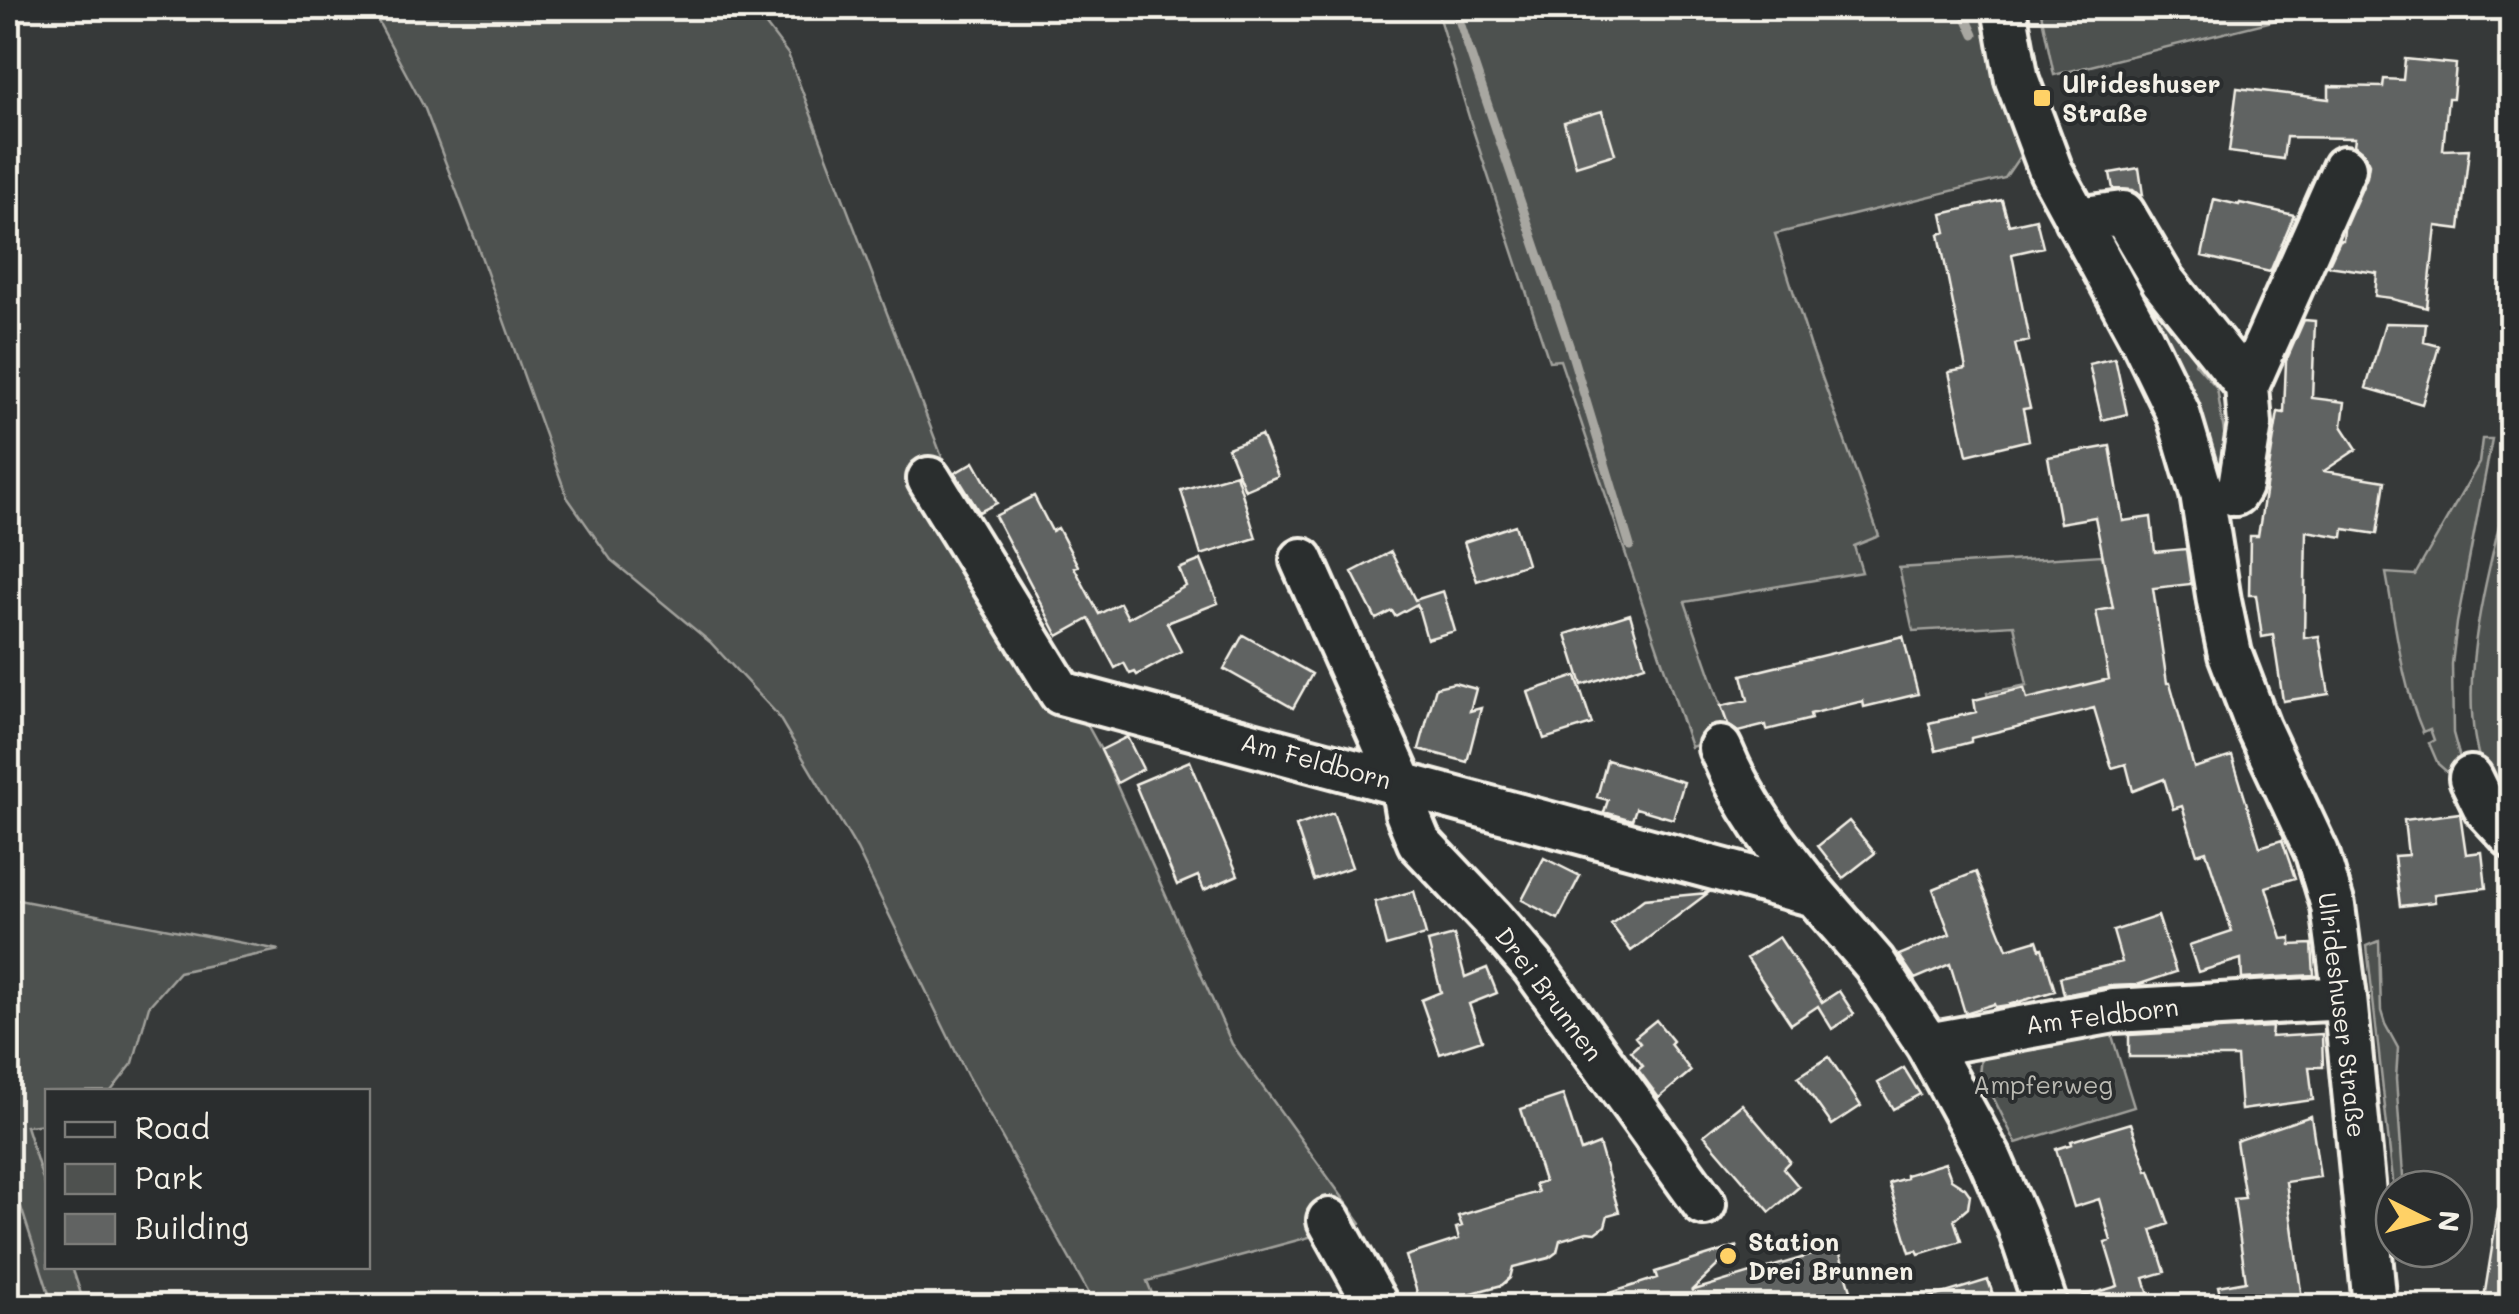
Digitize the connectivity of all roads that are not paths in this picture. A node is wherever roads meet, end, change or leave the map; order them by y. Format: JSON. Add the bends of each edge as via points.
{"nodes":[{"id":1,"x":2004,"y":8,"type":"edge"},
{"id":2,"x":2344,"y":168,"type":"dead end"},
{"id":3,"x":2076,"y":219,"type":"junction"},
{"id":4,"x":2246,"y":386,"type":"junction"},
{"id":5,"x":929,"y":478,"type":"dead end"},
{"id":6,"x":2235,"y":494,"type":"dead end"},
{"id":7,"x":1302,"y":560,"type":"dead end"},
{"id":8,"x":1720,"y":748,"type":"dead end"},
{"id":9,"x":2471,"y":778,"type":"dead end"},
{"id":10,"x":1402,"y":784,"type":"junction"},
{"id":11,"x":2512,"y":838,"type":"edge"},
{"id":12,"x":1815,"y":895,"type":"junction"},
{"id":13,"x":2345,"y":998,"type":"junction"},
{"id":14,"x":1928,"y":1045,"type":"junction"},
{"id":15,"x":1704,"y":1204,"type":"dead end"},
{"id":16,"x":1329,"y":1220,"type":"dead end"},
{"id":17,"x":1377,"y":1306,"type":"edge"},
{"id":18,"x":2046,"y":1306,"type":"edge"},
{"id":19,"x":2375,"y":1306,"type":"edge"}],
"edges":[{"from":1,"to":3,"type":"street","name":"Ulrideshuser Straße","via":[[2017,80]]},
{"from":2,"to":4,"type":"street"},
{"from":3,"to":4,"type":"street","via":[[2122,212],[2164,280]]},
{"from":3,"to":13,"type":"street","name":"Ulrideshuser Straße","via":[[2178,413],[2202,494],[2230,654],[2318,853],[2333,906]]},
{"from":4,"to":6,"type":"street","via":[[2250,424]]},
{"from":5,"to":10,"type":"street","name":"Am Feldborn","via":[[1060,693]]},
{"from":7,"to":10,"type":"street","name":"Drei Brunnen"},
{"from":8,"to":12,"type":"street","via":[[1768,838]]},
{"from":9,"to":11,"type":"street","via":[[2486,809]]},
{"from":10,"to":12,"type":"street","name":"Am Feldborn"},
{"from":10,"to":15,"type":"street","name":"Drei Brunnen","via":[[1419,842],[1533,966]]},
{"from":12,"to":14,"type":"street","via":[[1874,963]]},
{"from":13,"to":14,"type":"street","name":"Am Feldborn","via":[[2114,1011]]},
{"from":13,"to":19,"type":"street","name":"Ulrideshuser Straße"},
{"from":14,"to":18,"type":"street","via":[[1990,1159]]},
{"from":16,"to":17,"type":"street"}]}
